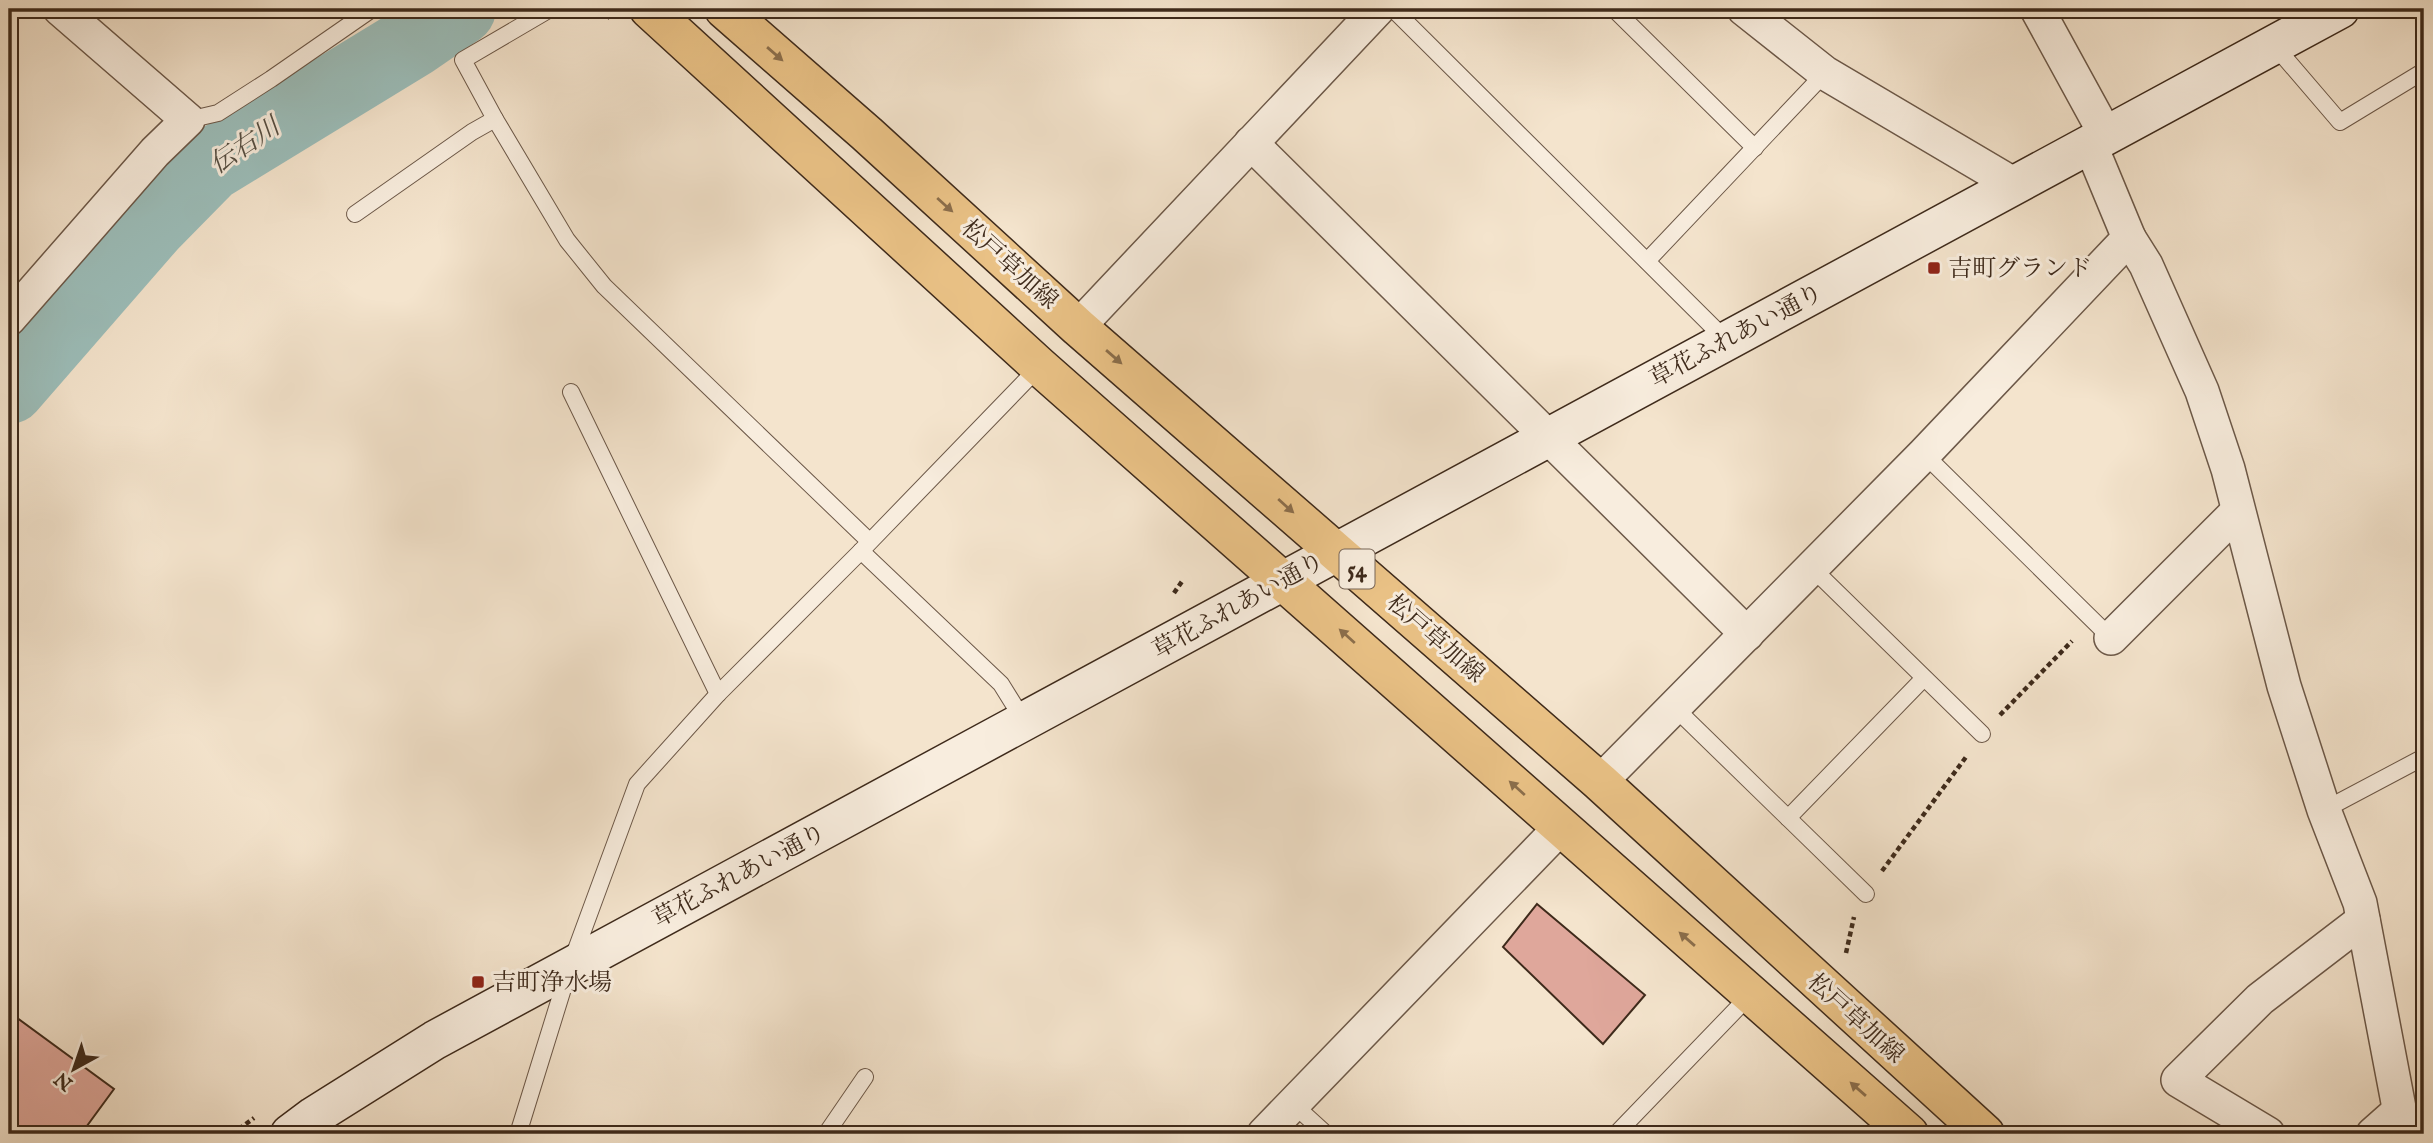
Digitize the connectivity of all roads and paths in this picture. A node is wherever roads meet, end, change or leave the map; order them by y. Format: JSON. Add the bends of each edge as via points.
{"nodes":[{"id":1,"x":60,"y":9,"type":"edge"},
{"id":2,"x":372,"y":9,"type":"edge"},
{"id":3,"x":550,"y":9,"type":"edge"},
{"id":4,"x":649,"y":9,"type":"edge"},
{"id":5,"x":724,"y":9,"type":"edge"},
{"id":6,"x":1378,"y":9,"type":"edge"},
{"id":7,"x":1393,"y":9,"type":"edge"},
{"id":8,"x":1614,"y":9,"type":"edge"},
{"id":9,"x":1744,"y":9,"type":"edge"},
{"id":10,"x":2038,"y":9,"type":"edge"},
{"id":11,"x":2340,"y":9,"type":"edge"},
{"id":12,"x":2274,"y":45,"type":"junction"},
{"id":13,"x":2424,"y":71,"type":"edge"},
{"id":14,"x":1825,"y":73,"type":"junction"},
{"id":15,"x":495,"y":119,"type":"junction"},
{"id":16,"x":188,"y":120,"type":"junction"},
{"id":17,"x":2098,"y":139,"type":"junction"},
{"id":18,"x":1251,"y":143,"type":"junction"},
{"id":19,"x":1755,"y":148,"type":"junction"},
{"id":20,"x":2013,"y":184,"type":"junction"},
{"id":21,"x":355,"y":214,"type":"dead end"},
{"id":22,"x":2129,"y":238,"type":"junction"},
{"id":23,"x":1647,"y":261,"type":"junction"},
{"id":24,"x":9,"y":319,"type":"edge"},
{"id":25,"x":1078,"y":327,"type":"junction"},
{"id":26,"x":1727,"y":341,"type":"junction"},
{"id":27,"x":1040,"y":366,"type":"junction"},
{"id":28,"x":571,"y":392,"type":"dead end"},
{"id":29,"x":1546,"y":437,"type":"junction"},
{"id":30,"x":1924,"y":454,"type":"junction"},
{"id":31,"x":2238,"y":511,"type":"junction"},
{"id":32,"x":865,"y":546,"type":"junction"},
{"id":33,"x":1336,"y":551,"type":"junction"},
{"id":34,"x":1811,"y":567,"type":"junction"},
{"id":35,"x":1285,"y":581,"type":"junction"},
{"id":36,"x":2102,"y":629,"type":"junction"},
{"id":37,"x":1747,"y":634,"type":"junction"},
{"id":38,"x":1924,"y":678,"type":"junction"},
{"id":39,"x":718,"y":694,"type":"junction"},
{"id":40,"x":1674,"y":707,"type":"junction"},
{"id":41,"x":1024,"y":721,"type":"junction"},
{"id":42,"x":1982,"y":734,"type":"junction"},
{"id":43,"x":2424,"y":757,"type":"edge"},
{"id":44,"x":1600,"y":782,"type":"junction"},
{"id":45,"x":2324,"y":810,"type":"junction"},
{"id":46,"x":1788,"y":818,"type":"junction"},
{"id":47,"x":1561,"y":827,"type":"junction"},
{"id":48,"x":1866,"y":894,"type":"junction"},
{"id":49,"x":2363,"y":920,"type":"junction"},
{"id":50,"x":1844,"y":963,"type":"dead end"},
{"id":51,"x":570,"y":966,"type":"junction"},
{"id":52,"x":1751,"y":994,"type":"junction"},
{"id":53,"x":865,"y":1077,"type":"dead end"},
{"id":54,"x":1293,"y":1104,"type":"junction"},
{"id":55,"x":2402,"y":1123,"type":"edge"},
{"id":56,"x":310,"y":1128,"type":"edge"},
{"id":57,"x":518,"y":1134,"type":"edge"},
{"id":58,"x":826,"y":1134,"type":"edge"},
{"id":59,"x":1264,"y":1134,"type":"edge"},
{"id":60,"x":1326,"y":1134,"type":"edge"},
{"id":61,"x":1616,"y":1134,"type":"edge"},
{"id":62,"x":1909,"y":1134,"type":"edge"},
{"id":63,"x":1985,"y":1134,"type":"edge"},
{"id":64,"x":2268,"y":1134,"type":"edge"},
{"id":65,"x":2373,"y":1134,"type":"edge"}],
"edges":[{"from":1,"to":16,"type":"street"},
{"from":2,"to":16,"type":"lane","via":[[218,113]]},
{"from":3,"to":15,"type":"lane","via":[[463,60]]},
{"from":4,"to":27,"type":"main road","number":"54"},
{"from":5,"to":25,"type":"main road","name":"松戸草加線","number":"54","one_way":true},
{"from":6,"to":18,"type":"street"},
{"from":7,"to":23,"type":"lane"},
{"from":8,"to":19,"type":"lane"},
{"from":9,"to":14,"type":"street"},
{"from":10,"to":17,"type":"street"},
{"from":11,"to":12,"type":"street","name":"草花ふれあい通り"},
{"from":12,"to":13,"type":"lane","via":[[2340,122]]},
{"from":12,"to":17,"type":"street","name":"草花ふれあい通り"},
{"from":14,"to":19,"type":"lane"},
{"from":14,"to":20,"type":"street"},
{"from":15,"to":21,"type":"lane"},
{"from":15,"to":32,"type":"lane","via":[[567,240],[604,286]]},
{"from":16,"to":24,"type":"street"},
{"from":17,"to":20,"type":"street","name":"草花ふれあい通り"},
{"from":17,"to":22,"type":"street"},
{"from":18,"to":25,"type":"street"},
{"from":18,"to":29,"type":"street"},
{"from":19,"to":23,"type":"lane"},
{"from":20,"to":26,"type":"street","name":"草花ふれあい通り"},
{"from":22,"to":30,"type":"street"},
{"from":22,"to":31,"type":"street","via":[[2146,265],[2202,391]]},
{"from":23,"to":26,"type":"lane"},
{"from":25,"to":33,"type":"main road","name":"松戸草加線","number":"54","one_way":true},
{"from":26,"to":29,"type":"street","name":"草花ふれあい通り"},
{"from":27,"to":32,"type":"lane"},
{"from":27,"to":35,"type":"main road","number":"54"},
{"from":28,"to":39,"type":"lane"},
{"from":29,"to":33,"type":"street","name":"草花ふれあい通り"},
{"from":29,"to":37,"type":"street"},
{"from":30,"to":34,"type":"street"},
{"from":30,"to":36,"type":"lane"},
{"from":31,"to":36,"type":"street"},
{"from":31,"to":45,"type":"street","via":[[2284,686]]},
{"from":32,"to":39,"type":"lane"},
{"from":32,"to":41,"type":"lane","via":[[1001,684]]},
{"from":33,"to":35,"type":"street","name":"草花ふれあい通り"},
{"from":33,"to":44,"type":"main road","name":"松戸草加線","number":"54"},
{"from":34,"to":37,"type":"street"},
{"from":34,"to":38,"type":"lane"},
{"from":35,"to":41,"type":"street","name":"草花ふれあい通り"},
{"from":47,"to":35,"type":"main road","number":"54","one_way":true},
{"from":36,"to":42,"type":"path"},
{"from":37,"to":40,"type":"street"},
{"from":38,"to":42,"type":"lane"},
{"from":38,"to":46,"type":"lane"},
{"from":39,"to":51,"type":"lane","via":[[637,784]]},
{"from":40,"to":44,"type":"street"},
{"from":40,"to":46,"type":"lane"},
{"from":41,"to":51,"type":"street","name":"草花ふれあい通り"},
{"from":42,"to":48,"type":"path"},
{"from":43,"to":45,"type":"lane"},
{"from":44,"to":63,"type":"main road","name":"松戸草加線","number":"54"},
{"from":45,"to":49,"type":"street"},
{"from":46,"to":48,"type":"lane"},
{"from":52,"to":47,"type":"main road","number":"54","one_way":true},
{"from":47,"to":54,"type":"street"},
{"from":48,"to":50,"type":"path","via":[[1856,912]]},
{"from":49,"to":55,"type":"street"},
{"from":49,"to":64,"type":"street","via":[[2260,999],[2178,1080]]},
{"from":51,"to":56,"type":"street","name":"草花ふれあい通り","via":[[435,1040]]},
{"from":51,"to":57,"type":"lane"},
{"from":52,"to":61,"type":"lane"},
{"from":62,"to":52,"type":"main road","number":"54","one_way":true},
{"from":53,"to":58,"type":"lane"},
{"from":54,"to":59,"type":"street"},
{"from":54,"to":60,"type":"lane"},
{"from":55,"to":65,"type":"street"}]}
